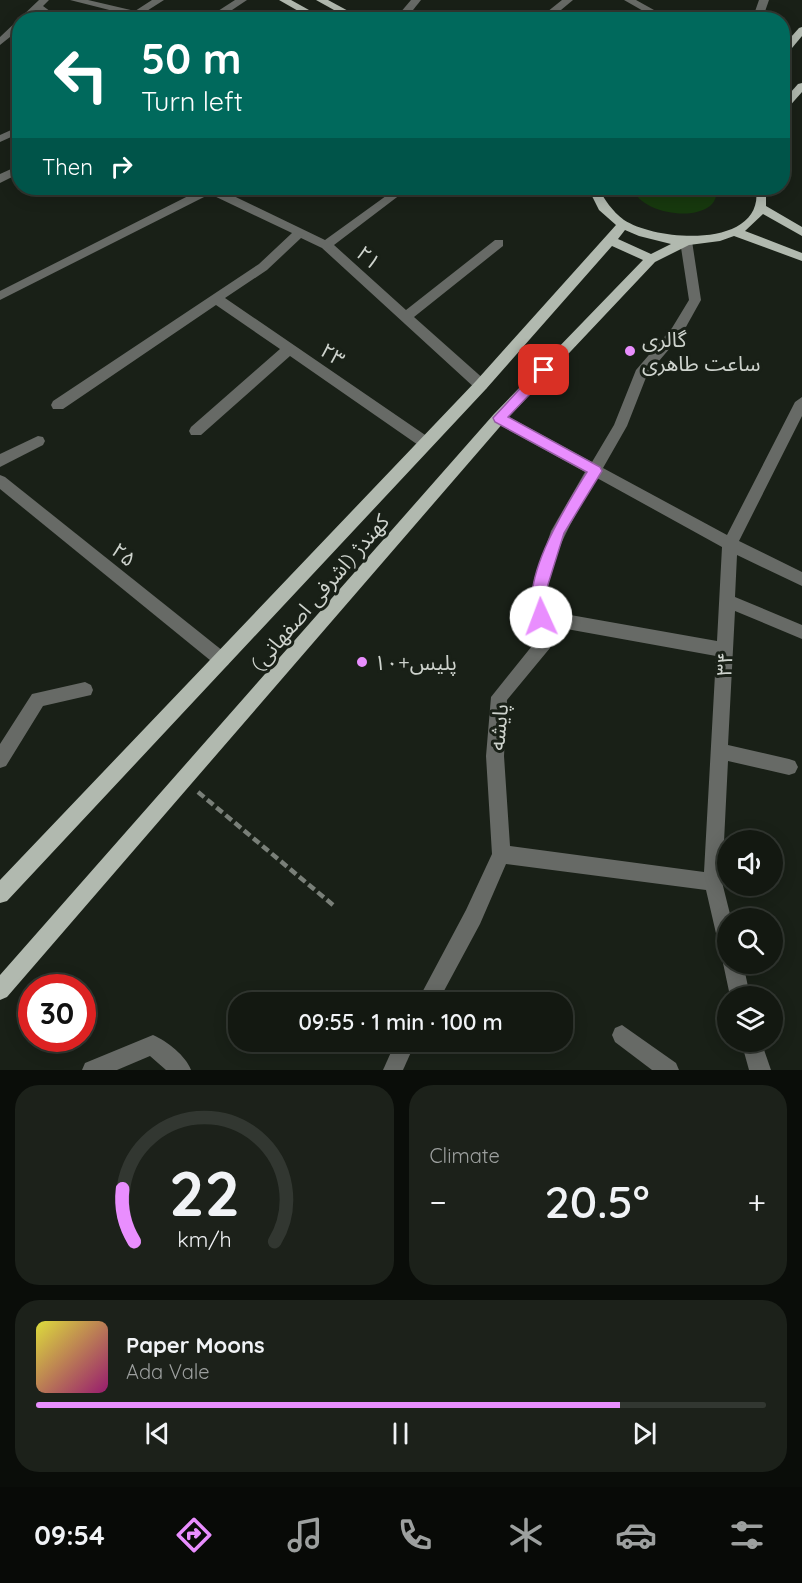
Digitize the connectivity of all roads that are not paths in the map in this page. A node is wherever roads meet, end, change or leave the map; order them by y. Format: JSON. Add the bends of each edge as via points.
{"nodes":[{"id":1,"x":75,"y":0,"type":"edge"},
{"id":2,"x":122,"y":0,"type":"edge"},
{"id":3,"x":159,"y":0,"type":"edge"},
{"id":4,"x":242,"y":0,"type":"edge"},
{"id":5,"x":284,"y":0,"type":"edge"},
{"id":6,"x":321,"y":0,"type":"edge"},
{"id":7,"x":416,"y":0,"type":"edge"},
{"id":8,"x":568,"y":0,"type":"edge"},
{"id":9,"x":629,"y":0,"type":"edge"},
{"id":10,"x":111,"y":8,"type":"junction"},
{"id":11,"x":123,"y":12,"type":"edge"},
{"id":12,"x":145,"y":12,"type":"edge"},
{"id":13,"x":222,"y":12,"type":"edge"},
{"id":14,"x":307,"y":12,"type":"edge"},
{"id":15,"x":344,"y":12,"type":"edge"},
{"id":16,"x":406,"y":12,"type":"edge"},
{"id":17,"x":552,"y":12,"type":"edge"},
{"id":18,"x":652,"y":12,"type":"edge"},
{"id":19,"x":802,"y":30,"type":"edge"},
{"id":20,"x":12,"y":31,"type":"edge"},
{"id":21,"x":0,"y":42,"type":"edge"},
{"id":22,"x":790,"y":44,"type":"edge"},
{"id":23,"x":802,"y":86,"type":"edge"},
{"id":24,"x":798,"y":98,"type":"edge"},
{"id":25,"x":197,"y":195,"type":"edge"},
{"id":26,"x":225,"y":195,"type":"edge"},
{"id":27,"x":394,"y":195,"type":"edge"},
{"id":28,"x":595,"y":195,"type":"edge"},
{"id":29,"x":761,"y":195,"type":"edge"},
{"id":30,"x":761,"y":208,"type":"junction"},
{"id":31,"x":624,"y":224,"type":"junction"},
{"id":32,"x":300,"y":232,"type":"junction"},
{"id":33,"x":735,"y":232,"type":"junction"},
{"id":34,"x":802,"y":232,"type":"edge"},
{"id":35,"x":610,"y":240,"type":"junction"},
{"id":36,"x":686,"y":241,"type":"junction"},
{"id":37,"x":499,"y":243,"type":"dead end"},
{"id":38,"x":326,"y":245,"type":"junction"},
{"id":39,"x":802,"y":257,"type":"edge"},
{"id":40,"x":651,"y":259,"type":"junction"},
{"id":41,"x":0,"y":296,"type":"edge"},
{"id":42,"x":217,"y":299,"type":"junction"},
{"id":43,"x":405,"y":317,"type":"junction"},
{"id":44,"x":289,"y":349,"type":"junction"},
{"id":45,"x":481,"y":386,"type":"junction"},
{"id":46,"x":802,"y":402,"type":"edge"},
{"id":47,"x":58,"y":405,"type":"dead end"},
{"id":48,"x":499,"y":418,"type":"junction"},
{"id":49,"x":196,"y":431,"type":"dead end"},
{"id":50,"x":38,"y":441,"type":"dead end"},
{"id":51,"x":426,"y":443,"type":"junction"},
{"id":52,"x":0,"y":461,"type":"edge"},
{"id":53,"x":595,"y":471,"type":"junction"},
{"id":54,"x":0,"y":481,"type":"edge"},
{"id":55,"x":730,"y":544,"type":"junction"},
{"id":56,"x":802,"y":579,"type":"edge"},
{"id":57,"x":727,"y":601,"type":"junction"},
{"id":58,"x":541,"y":617,"type":"junction"},
{"id":59,"x":802,"y":632,"type":"edge"},
{"id":60,"x":725,"y":650,"type":"junction"},
{"id":61,"x":222,"y":660,"type":"junction"},
{"id":62,"x":85,"y":690,"type":"dead end"},
{"id":63,"x":720,"y":751,"type":"junction"},
{"id":64,"x":0,"y":760,"type":"edge"},
{"id":65,"x":789,"y":767,"type":"dead end"},
{"id":66,"x":501,"y":854,"type":"junction"},
{"id":67,"x":713,"y":882,"type":"junction"},
{"id":68,"x":1,"y":889,"type":"edge"},
{"id":69,"x":720,"y":908,"type":"edge"},
{"id":70,"x":0,"y":990,"type":"edge"},
{"id":71,"x":432,"y":992,"type":"edge"},
{"id":72,"x":622,"y":1035,"type":"dead end"},
{"id":73,"x":401,"y":1052,"type":"edge"},
{"id":74,"x":753,"y":1052,"type":"edge"},
{"id":75,"x":757,"y":1068,"type":"edge"},
{"id":76,"x":92,"y":1070,"type":"edge"},
{"id":77,"x":181,"y":1070,"type":"edge"},
{"id":78,"x":393,"y":1070,"type":"edge"},
{"id":79,"x":669,"y":1070,"type":"edge"}],
"edges":[{"from":1,"to":10,"type":"street"},
{"from":2,"to":10,"type":"street"},
{"from":3,"to":12,"type":"street"},
{"from":4,"to":13,"type":"street"},
{"from":5,"to":14,"type":"main road"},
{"from":6,"to":15,"type":"main road"},
{"from":7,"to":16,"type":"street"},
{"from":8,"to":17,"type":"street"},
{"from":9,"to":18,"type":"street"},
{"from":10,"to":11,"type":"street"},
{"from":19,"to":22,"type":"main road"},
{"from":20,"to":21,"type":"street"},
{"from":23,"to":24,"type":"main road"},
{"from":25,"to":41,"type":"street"},
{"from":26,"to":32,"type":"street","name":"۲۱"},
{"from":27,"to":38,"type":"street"},
{"from":28,"to":31,"type":"main road","via":[[606,211]]},
{"from":29,"to":30,"type":"main road"},
{"from":30,"to":33,"type":"main road","via":[[751,222]]},
{"from":30,"to":34,"type":"main road"},
{"from":31,"to":35,"type":"main road","name":"کهندژ (اشرفی اصفهانی)"},
{"from":31,"to":36,"type":"main road","via":[[643,233]]},
{"from":32,"to":38,"type":"street","name":"۲۱"},
{"from":32,"to":42,"type":"street","via":[[263,267]]},
{"from":33,"to":36,"type":"main road"},
{"from":33,"to":39,"type":"main road"},
{"from":35,"to":40,"type":"main road"},
{"from":35,"to":45,"type":"main road","name":"کهندژ (اشرفی اصفهانی)"},
{"from":36,"to":40,"type":"main road","name":"کهندژ (اشرفی اصفهانی)"},
{"from":36,"to":53,"type":"street","name":"پایشه","via":[[695,300],[676,331],[641,373],[620,426]]},
{"from":37,"to":43,"type":"street"},
{"from":38,"to":43,"type":"street","name":"۲۱"},
{"from":40,"to":48,"type":"main road","name":"کهندژ (اشرفی اصفهانی)"},
{"from":42,"to":44,"type":"street","name":"۲۳"},
{"from":42,"to":47,"type":"street"},
{"from":43,"to":45,"type":"street","name":"۲۱"},
{"from":44,"to":49,"type":"street"},
{"from":44,"to":51,"type":"street","name":"۲۳"},
{"from":45,"to":51,"type":"main road","name":"کهندژ (اشرفی اصفهانی)"},
{"from":46,"to":55,"type":"street","name":"۳۴"},
{"from":48,"to":53,"type":"street"},
{"from":48,"to":70,"type":"main road","name":"کهندژ (اشرفی اصفهانی)"},
{"from":50,"to":52,"type":"street"},
{"from":51,"to":61,"type":"main road","name":"کهندژ (اشرفی اصفهانی)"},
{"from":53,"to":55,"type":"street"},
{"from":53,"to":58,"type":"street","name":"پایشه","via":[[558,531],[538,594]]},
{"from":54,"to":61,"type":"street","name":"۲۵"},
{"from":55,"to":56,"type":"street"},
{"from":55,"to":57,"type":"street","name":"۳۴"},
{"from":57,"to":59,"type":"street"},
{"from":57,"to":60,"type":"street","name":"۳۴"},
{"from":58,"to":60,"type":"street"},
{"from":58,"to":66,"type":"street","name":"پایشه","via":[[544,643],[499,697],[495,756]]},
{"from":60,"to":63,"type":"street","name":"۳۴"},
{"from":61,"to":68,"type":"main road","name":"کهندژ (اشرفی اصفهانی)"},
{"from":62,"to":64,"type":"street","via":[[38,699]]},
{"from":63,"to":65,"type":"street"},
{"from":63,"to":67,"type":"street","name":"۳۴"},
{"from":66,"to":67,"type":"street"},
{"from":66,"to":71,"type":"street","name":"پایشه"},
{"from":67,"to":69,"type":"street","name":"۳۴"},
{"from":72,"to":79,"type":"street"},
{"from":73,"to":78,"type":"street"},
{"from":74,"to":75,"type":"street"},
{"from":76,"to":77,"type":"street","via":[[153,1045]]}]}
